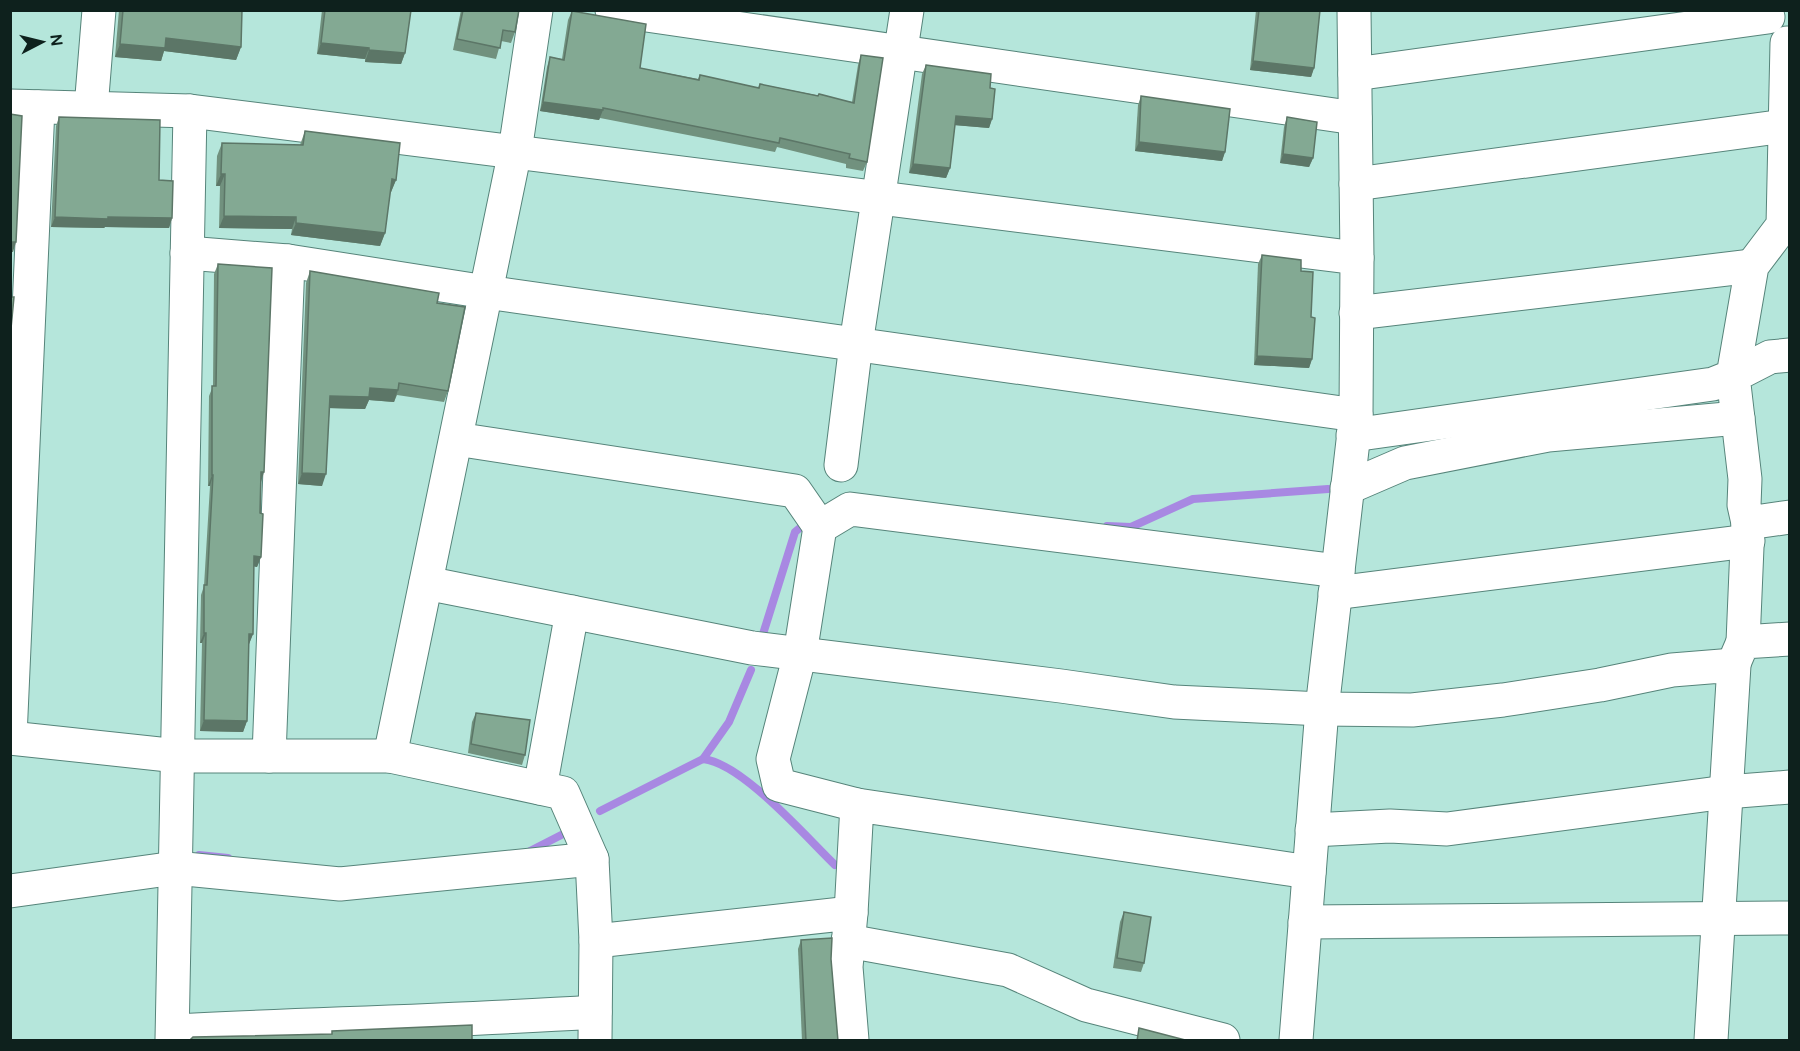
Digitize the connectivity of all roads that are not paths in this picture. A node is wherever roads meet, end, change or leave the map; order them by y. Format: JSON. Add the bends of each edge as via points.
{"nodes":[{"id":1,"x":99,"y":10,"type":"edge"},
{"id":2,"x":536,"y":10,"type":"edge"},
{"id":3,"x":612,"y":10,"type":"edge"},
{"id":4,"x":907,"y":10,"type":"edge"},
{"id":5,"x":1354,"y":10,"type":"edge"},
{"id":6,"x":1767,"y":14,"type":"edge"},
{"id":7,"x":1788,"y":43,"type":"edge"},
{"id":8,"x":900,"y":52,"type":"junction"},
{"id":9,"x":1355,"y":74,"type":"junction"},
{"id":10,"x":24,"y":106,"type":"edge"},
{"id":11,"x":90,"y":108,"type":"junction"},
{"id":12,"x":190,"y":111,"type":"junction"},
{"id":13,"x":1355,"y":118,"type":"junction"},
{"id":14,"x":1784,"y":126,"type":"junction"},
{"id":15,"x":515,"y":151,"type":"junction"},
{"id":16,"x":1356,"y":184,"type":"junction"},
{"id":17,"x":878,"y":197,"type":"junction"},
{"id":18,"x":1786,"y":224,"type":"edge"},
{"id":19,"x":187,"y":253,"type":"junction"},
{"id":20,"x":1357,"y":258,"type":"junction"},
{"id":21,"x":288,"y":261,"type":"junction"},
{"id":22,"x":1752,"y":266,"type":"junction"},
{"id":23,"x":20,"y":291,"type":"edge"},
{"id":24,"x":486,"y":292,"type":"junction"},
{"id":25,"x":1356,"y":313,"type":"junction"},
{"id":26,"x":856,"y":344,"type":"junction"},
{"id":27,"x":1780,"y":356,"type":"edge"},
{"id":28,"x":1736,"y":393,"type":"junction"},
{"id":29,"x":1354,"y":425,"type":"junction"},
{"id":30,"x":17,"y":435,"type":"edge"},
{"id":31,"x":456,"y":439,"type":"junction"},
{"id":32,"x":842,"y":465,"type":"dead end"},
{"id":33,"x":1347,"y":488,"type":"junction"},
{"id":34,"x":1790,"y":517,"type":"edge"},
{"id":35,"x":820,"y":527,"type":"junction"},
{"id":36,"x":1748,"y":532,"type":"junction"},
{"id":37,"x":1336,"y":582,"type":"junction"},
{"id":38,"x":426,"y":583,"type":"junction"},
{"id":39,"x":14,"y":585,"type":"edge"},
{"id":40,"x":572,"y":612,"type":"junction"},
{"id":41,"x":1790,"y":639,"type":"edge"},
{"id":42,"x":800,"y":654,"type":"junction"},
{"id":43,"x":1738,"y":654,"type":"junction"},
{"id":44,"x":1322,"y":709,"type":"junction"},
{"id":45,"x":10,"y":738,"type":"edge"},
{"id":46,"x":178,"y":756,"type":"junction"},
{"id":47,"x":269,"y":756,"type":"junction"},
{"id":48,"x":390,"y":756,"type":"junction"},
{"id":49,"x":1790,"y":787,"type":"edge"},
{"id":50,"x":540,"y":788,"type":"junction"},
{"id":51,"x":1726,"y":792,"type":"junction"},
{"id":52,"x":857,"y":805,"type":"junction"},
{"id":53,"x":1312,"y":830,"type":"junction"},
{"id":54,"x":591,"y":859,"type":"junction"},
{"id":55,"x":175,"y":868,"type":"junction"},
{"id":56,"x":1309,"y":872,"type":"junction"},
{"id":57,"x":10,"y":891,"type":"edge"},
{"id":58,"x":1718,"y":918,"type":"junction"},
{"id":59,"x":1790,"y":918,"type":"edge"},
{"id":60,"x":1305,"y":922,"type":"junction"},
{"id":61,"x":850,"y":927,"type":"junction"},
{"id":62,"x":596,"y":940,"type":"junction"},
{"id":63,"x":595,"y":1026,"type":"edge"},
{"id":64,"x":172,"y":1036,"type":"edge"},
{"id":65,"x":852,"y":1041,"type":"edge"},
{"id":66,"x":1223,"y":1041,"type":"edge"},
{"id":67,"x":1296,"y":1041,"type":"edge"},
{"id":68,"x":1711,"y":1041,"type":"edge"}],
"edges":[{"from":1,"to":11,"type":"street"},
{"from":2,"to":15,"type":"street"},
{"from":3,"to":8,"type":"street"},
{"from":4,"to":8,"type":"street"},
{"from":5,"to":9,"type":"street"},
{"from":6,"to":7,"type":"street","via":[[1770,29]]},
{"from":6,"to":9,"type":"street"},
{"from":7,"to":14,"type":"street"},
{"from":8,"to":13,"type":"street"},
{"from":8,"to":17,"type":"street"},
{"from":9,"to":13,"type":"street"},
{"from":10,"to":11,"type":"street"},
{"from":10,"to":23,"type":"street"},
{"from":11,"to":12,"type":"street"},
{"from":12,"to":15,"type":"street"},
{"from":12,"to":19,"type":"street"},
{"from":13,"to":16,"type":"street"},
{"from":14,"to":16,"type":"street"},
{"from":14,"to":18,"type":"street"},
{"from":15,"to":17,"type":"street"},
{"from":15,"to":24,"type":"street"},
{"from":16,"to":20,"type":"street"},
{"from":17,"to":20,"type":"street"},
{"from":17,"to":26,"type":"street"},
{"from":18,"to":22,"type":"street"},
{"from":19,"to":21,"type":"street"},
{"from":19,"to":46,"type":"street"},
{"from":20,"to":25,"type":"street"},
{"from":21,"to":24,"type":"street"},
{"from":21,"to":47,"type":"street"},
{"from":22,"to":25,"type":"street"},
{"from":22,"to":28,"type":"street"},
{"from":23,"to":30,"type":"street"},
{"from":24,"to":26,"type":"street"},
{"from":24,"to":31,"type":"street"},
{"from":25,"to":29,"type":"street"},
{"from":26,"to":29,"type":"street"},
{"from":26,"to":32,"type":"street"},
{"from":27,"to":28,"type":"street"},
{"from":28,"to":29,"type":"street","via":[[1713,384]]},
{"from":28,"to":33,"type":"street","via":[[1405,464]]},
{"from":28,"to":36,"type":"street"},
{"from":29,"to":33,"type":"street"},
{"from":30,"to":39,"type":"street"},
{"from":31,"to":35,"type":"street","via":[[795,491]]},
{"from":31,"to":38,"type":"street"},
{"from":33,"to":37,"type":"street"},
{"from":34,"to":36,"type":"street"},
{"from":35,"to":37,"type":"street","via":[[850,509]]},
{"from":35,"to":42,"type":"street"},
{"from":36,"to":37,"type":"street"},
{"from":36,"to":43,"type":"street"},
{"from":37,"to":44,"type":"street"},
{"from":38,"to":40,"type":"street"},
{"from":38,"to":48,"type":"street"},
{"from":39,"to":45,"type":"street"},
{"from":40,"to":42,"type":"street"},
{"from":40,"to":50,"type":"street"},
{"from":41,"to":43,"type":"street"},
{"from":42,"to":44,"type":"street","via":[[1174,702]]},
{"from":42,"to":52,"type":"street","via":[[773,759],[779,784]]},
{"from":43,"to":44,"type":"street","via":[[1600,686],[1503,700],[1412,710]]},
{"from":43,"to":51,"type":"street"},
{"from":44,"to":53,"type":"street"},
{"from":45,"to":46,"type":"street"},
{"from":46,"to":47,"type":"street"},
{"from":46,"to":55,"type":"street"},
{"from":47,"to":48,"type":"street"},
{"from":48,"to":50,"type":"street"},
{"from":49,"to":51,"type":"street"},
{"from":50,"to":54,"type":"street","via":[[563,793]]},
{"from":51,"to":53,"type":"street","via":[[1447,829],[1390,826]]},
{"from":51,"to":58,"type":"street"},
{"from":52,"to":56,"type":"street"},
{"from":52,"to":61,"type":"street"},
{"from":53,"to":56,"type":"street"},
{"from":54,"to":55,"type":"street","via":[[340,884]]},
{"from":54,"to":62,"type":"street"},
{"from":55,"to":57,"type":"street"},
{"from":55,"to":64,"type":"street"},
{"from":56,"to":60,"type":"street"},
{"from":58,"to":59,"type":"street"},
{"from":58,"to":60,"type":"street"},
{"from":58,"to":68,"type":"street"},
{"from":60,"to":67,"type":"street"},
{"from":61,"to":62,"type":"street"},
{"from":61,"to":65,"type":"street","via":[[846,967]]},
{"from":61,"to":66,"type":"street","via":[[1008,970],[1086,1005]]},
{"from":62,"to":63,"type":"street"},
{"from":63,"to":64,"type":"street","via":[[463,1020],[344,1022]]}]}
